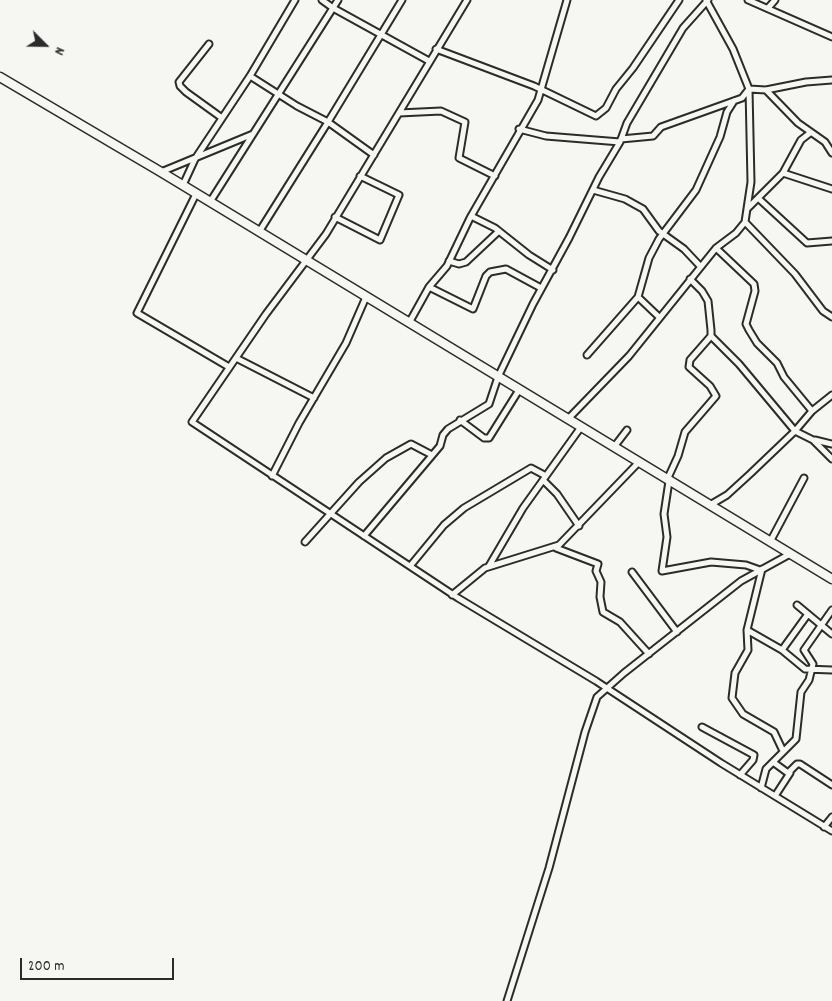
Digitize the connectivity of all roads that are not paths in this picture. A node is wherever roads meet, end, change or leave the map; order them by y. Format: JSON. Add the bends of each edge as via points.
{"nodes":[{"id":1,"x":295,"y":0,"type":"edge"},
{"id":2,"x":322,"y":0,"type":"edge"},
{"id":3,"x":338,"y":0,"type":"edge"},
{"id":4,"x":402,"y":0,"type":"edge"},
{"id":5,"x":467,"y":0,"type":"edge"},
{"id":6,"x":567,"y":0,"type":"edge"},
{"id":7,"x":679,"y":0,"type":"edge"},
{"id":8,"x":748,"y":0,"type":"edge"},
{"id":9,"x":775,"y":0,"type":"edge"},
{"id":10,"x":707,"y":1,"type":"edge"},
{"id":11,"x":333,"y":8,"type":"junction"},
{"id":12,"x":768,"y":8,"type":"junction"},
{"id":13,"x":381,"y":34,"type":"junction"},
{"id":14,"x":832,"y":36,"type":"edge"},
{"id":15,"x":209,"y":44,"type":"dead end"},
{"id":16,"x":436,"y":49,"type":"junction"},
{"id":17,"x":429,"y":61,"type":"junction"},
{"id":18,"x":250,"y":76,"type":"junction"},
{"id":19,"x":0,"y":77,"type":"edge"},
{"id":20,"x":832,"y":80,"type":"edge"},
{"id":21,"x":542,"y":90,"type":"junction"},
{"id":22,"x":749,"y":90,"type":"junction"},
{"id":23,"x":766,"y":90,"type":"junction"},
{"id":24,"x":278,"y":95,"type":"junction"},
{"id":25,"x":734,"y":101,"type":"junction"},
{"id":26,"x":399,"y":113,"type":"junction"},
{"id":27,"x":222,"y":118,"type":"junction"},
{"id":28,"x":328,"y":122,"type":"junction"},
{"id":29,"x":519,"y":130,"type":"junction"},
{"id":30,"x":810,"y":133,"type":"junction"},
{"id":31,"x":253,"y":134,"type":"junction"},
{"id":32,"x":620,"y":141,"type":"junction"},
{"id":33,"x":832,"y":152,"type":"edge"},
{"id":34,"x":374,"y":154,"type":"junction"},
{"id":35,"x":195,"y":158,"type":"junction"},
{"id":36,"x":161,"y":172,"type":"junction"},
{"id":37,"x":783,"y":173,"type":"junction"},
{"id":38,"x":360,"y":176,"type":"junction"},
{"id":39,"x":495,"y":176,"type":"junction"},
{"id":40,"x":183,"y":185,"type":"junction"},
{"id":41,"x":593,"y":190,"type":"junction"},
{"id":42,"x":832,"y":190,"type":"edge"},
{"id":43,"x":196,"y":194,"type":"junction"},
{"id":44,"x":758,"y":198,"type":"junction"},
{"id":45,"x":210,"y":202,"type":"junction"},
{"id":46,"x":748,"y":208,"type":"junction"},
{"id":47,"x":471,"y":216,"type":"junction"},
{"id":48,"x":335,"y":217,"type":"junction"},
{"id":49,"x":745,"y":222,"type":"junction"},
{"id":50,"x":499,"y":231,"type":"junction"},
{"id":51,"x":259,"y":232,"type":"junction"},
{"id":52,"x":663,"y":235,"type":"junction"},
{"id":53,"x":832,"y":241,"type":"edge"},
{"id":54,"x":716,"y":248,"type":"junction"},
{"id":55,"x":307,"y":260,"type":"junction"},
{"id":56,"x":449,"y":261,"type":"junction"},
{"id":57,"x":700,"y":266,"type":"junction"},
{"id":58,"x":553,"y":270,"type":"junction"},
{"id":59,"x":690,"y":279,"type":"junction"},
{"id":60,"x":430,"y":286,"type":"junction"},
{"id":61,"x":541,"y":288,"type":"junction"},
{"id":62,"x":366,"y":297,"type":"junction"},
{"id":63,"x":638,"y":297,"type":"junction"},
{"id":64,"x":659,"y":317,"type":"junction"},
{"id":65,"x":832,"y":317,"type":"edge"},
{"id":66,"x":409,"y":323,"type":"junction"},
{"id":67,"x":711,"y":336,"type":"junction"},
{"id":68,"x":586,"y":355,"type":"dead end"},
{"id":69,"x":236,"y":358,"type":"junction"},
{"id":70,"x":229,"y":367,"type":"junction"},
{"id":71,"x":498,"y":377,"type":"junction"},
{"id":72,"x":519,"y":390,"type":"junction"},
{"id":73,"x":832,"y":396,"type":"edge"},
{"id":74,"x":314,"y":398,"type":"junction"},
{"id":75,"x":812,"y":411,"type":"junction"},
{"id":76,"x":568,"y":419,"type":"junction"},
{"id":77,"x":460,"y":420,"type":"junction"},
{"id":78,"x":582,"y":427,"type":"junction"},
{"id":79,"x":627,"y":430,"type":"dead end"},
{"id":80,"x":795,"y":431,"type":"junction"},
{"id":81,"x":814,"y":440,"type":"junction"},
{"id":82,"x":832,"y":444,"type":"edge"},
{"id":83,"x":614,"y":447,"type":"junction"},
{"id":84,"x":432,"y":455,"type":"junction"},
{"id":85,"x":832,"y":459,"type":"edge"},
{"id":86,"x":639,"y":462,"type":"junction"},
{"id":87,"x":272,"y":476,"type":"junction"},
{"id":88,"x":544,"y":478,"type":"junction"},
{"id":89,"x":804,"y":478,"type":"dead end"},
{"id":90,"x":668,"y":480,"type":"junction"},
{"id":91,"x":710,"y":506,"type":"junction"},
{"id":92,"x":331,"y":516,"type":"junction"},
{"id":93,"x":579,"y":526,"type":"junction"},
{"id":94,"x":364,"y":536,"type":"junction"},
{"id":95,"x":305,"y":542,"type":"dead end"},
{"id":96,"x":770,"y":542,"type":"junction"},
{"id":97,"x":556,"y":548,"type":"junction"},
{"id":98,"x":790,"y":554,"type":"junction"},
{"id":99,"x":411,"y":566,"type":"junction"},
{"id":100,"x":488,"y":567,"type":"junction"},
{"id":101,"x":761,"y":569,"type":"junction"},
{"id":102,"x":632,"y":572,"type":"dead end"},
{"id":103,"x":832,"y":579,"type":"edge"},
{"id":104,"x":452,"y":595,"type":"junction"},
{"id":105,"x":797,"y":605,"type":"dead end"},
{"id":106,"x":832,"y":610,"type":"edge"},
{"id":107,"x":808,"y":614,"type":"junction"},
{"id":108,"x":821,"y":625,"type":"junction"},
{"id":109,"x":748,"y":630,"type":"junction"},
{"id":110,"x":678,"y":632,"type":"junction"},
{"id":111,"x":832,"y":634,"type":"edge"},
{"id":112,"x":782,"y":650,"type":"junction"},
{"id":113,"x":649,"y":654,"type":"junction"},
{"id":114,"x":832,"y":670,"type":"edge"},
{"id":115,"x":811,"y":671,"type":"junction"},
{"id":116,"x":607,"y":688,"type":"junction"},
{"id":117,"x":702,"y":727,"type":"dead end"},
{"id":118,"x":783,"y":751,"type":"junction"},
{"id":119,"x":773,"y":762,"type":"junction"},
{"id":120,"x":790,"y":773,"type":"junction"},
{"id":121,"x":740,"y":775,"type":"junction"},
{"id":122,"x":832,"y":785,"type":"edge"},
{"id":123,"x":762,"y":788,"type":"junction"},
{"id":124,"x":775,"y":796,"type":"junction"},
{"id":125,"x":832,"y":817,"type":"edge"},
{"id":126,"x":824,"y":827,"type":"junction"},
{"id":127,"x":832,"y":832,"type":"edge"},
{"id":128,"x":507,"y":1001,"type":"edge"}],
"edges":[{"from":1,"to":18,"type":"street"},
{"from":2,"to":11,"type":"street"},
{"from":3,"to":11,"type":"street"},
{"from":4,"to":13,"type":"street"},
{"from":5,"to":16,"type":"street"},
{"from":6,"to":21,"type":"street"},
{"from":7,"to":21,"type":"street","via":[[600,115],[586,113]]},
{"from":8,"to":12,"type":"street"},
{"from":9,"to":12,"type":"street"},
{"from":10,"to":22,"type":"street","via":[[733,49]]},
{"from":10,"to":32,"type":"street","via":[[680,33],[627,123]]},
{"from":11,"to":13,"type":"street"},
{"from":11,"to":24,"type":"street"},
{"from":12,"to":14,"type":"street"},
{"from":13,"to":17,"type":"street"},
{"from":13,"to":28,"type":"street"},
{"from":15,"to":27,"type":"street","via":[[179,82],[186,92]]},
{"from":16,"to":17,"type":"street"},
{"from":16,"to":21,"type":"street"},
{"from":17,"to":26,"type":"street"},
{"from":18,"to":24,"type":"street"},
{"from":18,"to":27,"type":"street"},
{"from":19,"to":36,"type":"main road"},
{"from":20,"to":23,"type":"street"},
{"from":21,"to":29,"type":"street"},
{"from":22,"to":23,"type":"street"},
{"from":22,"to":25,"type":"street"},
{"from":22,"to":46,"type":"street","via":[[751,182]]},
{"from":23,"to":30,"type":"street"},
{"from":24,"to":28,"type":"street"},
{"from":24,"to":31,"type":"street"},
{"from":25,"to":32,"type":"street","via":[[661,127],[653,136]]},
{"from":25,"to":52,"type":"street","via":[[696,190]]},
{"from":26,"to":34,"type":"street"},
{"from":26,"to":39,"type":"street","via":[[441,111],[465,122],[459,158]]},
{"from":27,"to":35,"type":"street"},
{"from":28,"to":34,"type":"street"},
{"from":28,"to":51,"type":"street"},
{"from":29,"to":32,"type":"street","via":[[546,136]]},
{"from":29,"to":39,"type":"street"},
{"from":30,"to":33,"type":"street","via":[[825,142]]},
{"from":30,"to":37,"type":"street","via":[[802,140]]},
{"from":31,"to":35,"type":"street"},
{"from":31,"to":45,"type":"street"},
{"from":32,"to":41,"type":"street"},
{"from":34,"to":38,"type":"street"},
{"from":35,"to":36,"type":"street"},
{"from":35,"to":40,"type":"street"},
{"from":36,"to":40,"type":"main road"},
{"from":37,"to":42,"type":"street"},
{"from":37,"to":44,"type":"street"},
{"from":38,"to":48,"type":"street"},
{"from":38,"to":48,"type":"street","via":[[399,195],[380,240]]},
{"from":39,"to":47,"type":"street"},
{"from":40,"to":43,"type":"main road"},
{"from":41,"to":52,"type":"street","via":[[625,198],[643,209]]},
{"from":41,"to":58,"type":"street"},
{"from":43,"to":45,"type":"main road"},
{"from":43,"to":70,"type":"street","via":[[138,314]]},
{"from":44,"to":46,"type":"street"},
{"from":44,"to":53,"type":"street","via":[[807,243]]},
{"from":45,"to":51,"type":"main road"},
{"from":46,"to":49,"type":"street"},
{"from":47,"to":50,"type":"street"},
{"from":47,"to":56,"type":"street"},
{"from":48,"to":55,"type":"street"},
{"from":49,"to":54,"type":"street"},
{"from":49,"to":65,"type":"street","via":[[795,274],[823,311]]},
{"from":50,"to":56,"type":"street","via":[[466,262]]},
{"from":50,"to":58,"type":"street"},
{"from":51,"to":55,"type":"main road"},
{"from":52,"to":57,"type":"street","via":[[684,249]]},
{"from":52,"to":63,"type":"street","via":[[649,258]]},
{"from":54,"to":57,"type":"street"},
{"from":54,"to":75,"type":"street","via":[[754,284],[746,324],[757,343]]},
{"from":55,"to":62,"type":"main road"},
{"from":55,"to":69,"type":"street"},
{"from":56,"to":60,"type":"street"},
{"from":57,"to":59,"type":"street"},
{"from":58,"to":61,"type":"street"},
{"from":59,"to":64,"type":"street"},
{"from":59,"to":67,"type":"street","via":[[708,301]]},
{"from":60,"to":61,"type":"street","via":[[473,309],[490,272],[506,269]]},
{"from":60,"to":66,"type":"street"},
{"from":61,"to":71,"type":"street"},
{"from":62,"to":66,"type":"main road"},
{"from":62,"to":74,"type":"street","via":[[346,343]]},
{"from":63,"to":64,"type":"street"},
{"from":63,"to":68,"type":"street"},
{"from":64,"to":76,"type":"street","via":[[629,356]]},
{"from":66,"to":71,"type":"main road"},
{"from":67,"to":80,"type":"street"},
{"from":67,"to":90,"type":"street","via":[[690,360],[689,367],[710,386],[716,397],[685,432]]},
{"from":69,"to":70,"type":"street"},
{"from":69,"to":74,"type":"street"},
{"from":70,"to":87,"type":"street","via":[[192,422]]},
{"from":71,"to":72,"type":"main road"},
{"from":71,"to":77,"type":"street","via":[[487,406]]},
{"from":72,"to":76,"type":"main road"},
{"from":72,"to":77,"type":"street","via":[[489,438],[484,438]]},
{"from":73,"to":75,"type":"street"},
{"from":74,"to":87,"type":"street"},
{"from":75,"to":80,"type":"street"},
{"from":76,"to":78,"type":"main road"},
{"from":77,"to":84,"type":"street","via":[[443,435],[440,446]]},
{"from":78,"to":83,"type":"main road"},
{"from":78,"to":88,"type":"street"},
{"from":79,"to":83,"type":"street"},
{"from":80,"to":81,"type":"street"},
{"from":80,"to":91,"type":"street","via":[[727,495]]},
{"from":81,"to":82,"type":"street"},
{"from":81,"to":85,"type":"street"},
{"from":83,"to":86,"type":"main road"},
{"from":84,"to":92,"type":"street","via":[[414,444],[403,447],[359,482]]},
{"from":84,"to":94,"type":"street"},
{"from":86,"to":90,"type":"main road"},
{"from":86,"to":93,"type":"street"},
{"from":87,"to":92,"type":"street"},
{"from":88,"to":93,"type":"street"},
{"from":88,"to":99,"type":"street","via":[[532,468],[464,508],[444,525]]},
{"from":88,"to":100,"type":"street"},
{"from":89,"to":96,"type":"street"},
{"from":90,"to":91,"type":"main road"},
{"from":90,"to":101,"type":"street","via":[[664,514],[668,537],[662,572],[711,562]]},
{"from":91,"to":96,"type":"main road"},
{"from":92,"to":94,"type":"street"},
{"from":92,"to":95,"type":"street"},
{"from":93,"to":97,"type":"street"},
{"from":94,"to":99,"type":"street"},
{"from":96,"to":98,"type":"main road"},
{"from":97,"to":100,"type":"street"},
{"from":97,"to":113,"type":"street","via":[[598,564],[596,571],[601,580],[603,612],[620,622]]},
{"from":98,"to":101,"type":"street"},
{"from":98,"to":103,"type":"main road"},
{"from":99,"to":104,"type":"street"},
{"from":100,"to":104,"type":"street"},
{"from":101,"to":109,"type":"street"},
{"from":101,"to":110,"type":"street","via":[[741,581]]},
{"from":102,"to":110,"type":"street"},
{"from":104,"to":116,"type":"street"},
{"from":105,"to":107,"type":"street"},
{"from":106,"to":108,"type":"street"},
{"from":107,"to":108,"type":"street"},
{"from":107,"to":112,"type":"street"},
{"from":108,"to":111,"type":"street"},
{"from":108,"to":115,"type":"street","via":[[804,650],[813,662]]},
{"from":109,"to":112,"type":"street"},
{"from":109,"to":118,"type":"street","via":[[748,650],[735,673],[733,701],[743,714],[774,732]]},
{"from":110,"to":113,"type":"street"},
{"from":112,"to":115,"type":"street"},
{"from":113,"to":116,"type":"street"},
{"from":114,"to":115,"type":"street"},
{"from":115,"to":118,"type":"street","via":[[801,692],[796,739]]},
{"from":116,"to":121,"type":"street"},
{"from":116,"to":128,"type":"street","via":[[595,702],[585,732],[549,868]]},
{"from":117,"to":121,"type":"street","via":[[754,755]]},
{"from":118,"to":119,"type":"street"},
{"from":119,"to":120,"type":"street"},
{"from":119,"to":123,"type":"street","via":[[766,769]]},
{"from":120,"to":122,"type":"street","via":[[800,764]]},
{"from":120,"to":124,"type":"street"},
{"from":121,"to":123,"type":"street"},
{"from":123,"to":124,"type":"street"},
{"from":124,"to":126,"type":"street"},
{"from":125,"to":126,"type":"street"},
{"from":126,"to":127,"type":"street"}]}
